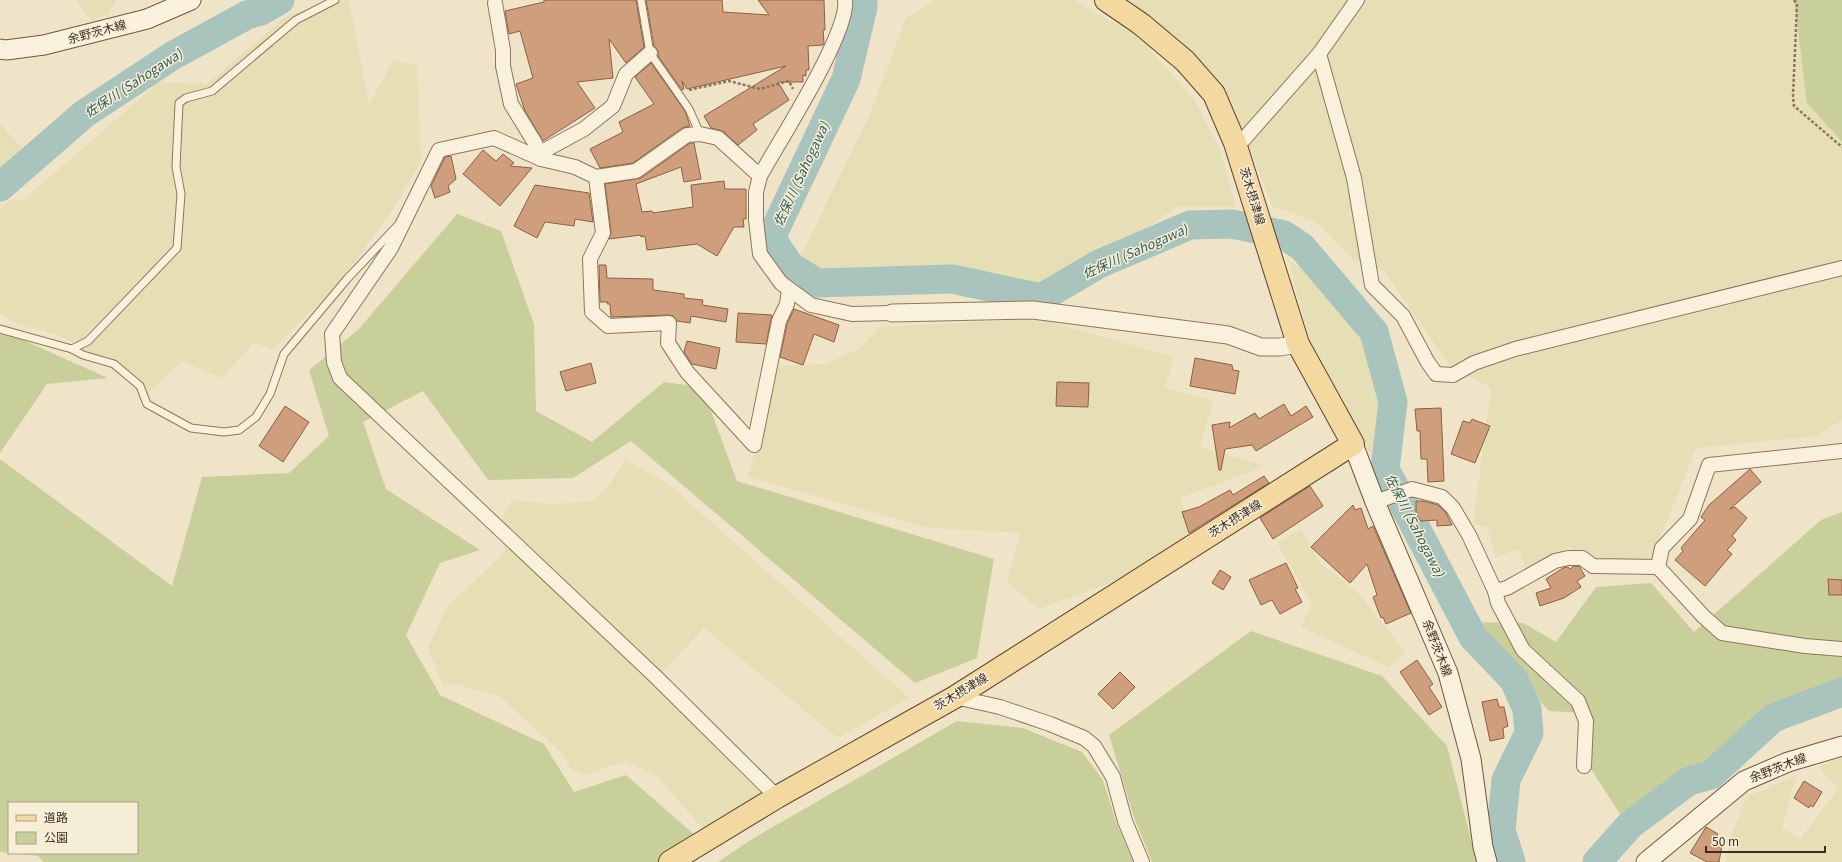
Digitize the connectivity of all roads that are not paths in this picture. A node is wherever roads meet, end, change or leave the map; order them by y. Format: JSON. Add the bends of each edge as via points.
{"nodes":[{"id":1,"x":190,"y":0,"type":"edge"},
{"id":2,"x":335,"y":0,"type":"edge"},
{"id":3,"x":641,"y":0,"type":"edge"},
{"id":4,"x":845,"y":0,"type":"edge"},
{"id":5,"x":1106,"y":0,"type":"edge"},
{"id":6,"x":1357,"y":0,"type":"edge"},
{"id":7,"x":495,"y":3,"type":"dead end"},
{"id":8,"x":0,"y":49,"type":"edge"},
{"id":9,"x":650,"y":53,"type":"junction"},
{"id":10,"x":1319,"y":54,"type":"junction"},
{"id":11,"x":700,"y":134,"type":"junction"},
{"id":12,"x":1235,"y":142,"type":"junction"},
{"id":13,"x":540,"y":157,"type":"junction"},
{"id":14,"x":760,"y":176,"type":"junction"},
{"id":15,"x":596,"y":177,"type":"junction"},
{"id":16,"x":411,"y":209,"type":"junction"},
{"id":17,"x":1842,"y":268,"type":"edge"},
{"id":18,"x":789,"y":289,"type":"junction"},
{"id":19,"x":892,"y":313,"type":"joint"},
{"id":20,"x":0,"y":329,"type":"edge"},
{"id":21,"x":1298,"y":344,"type":"junction"},
{"id":22,"x":72,"y":349,"type":"junction"},
{"id":23,"x":1353,"y":444,"type":"junction"},
{"id":24,"x":1842,"y":451,"type":"edge"},
{"id":25,"x":1375,"y":502,"type":"junction"},
{"id":26,"x":1658,"y":568,"type":"junction"},
{"id":27,"x":1496,"y":591,"type":"junction"},
{"id":28,"x":1842,"y":649,"type":"edge"},
{"id":29,"x":955,"y":697,"type":"junction"},
{"id":30,"x":1842,"y":746,"type":"edge"},
{"id":31,"x":1584,"y":766,"type":"dead end"},
{"id":32,"x":776,"y":797,"type":"junction"},
{"id":33,"x":670,"y":862,"type":"edge"},
{"id":34,"x":1142,"y":862,"type":"edge"},
{"id":35,"x":1488,"y":862,"type":"edge"},
{"id":36,"x":1646,"y":862,"type":"edge"}],
"edges":[{"from":1,"to":8,"type":"main road","name":"余野茨木線","via":[[147,18],[44,46]]},
{"from":2,"to":22,"type":"lane","via":[[296,20],[212,90],[186,98],[179,103],[176,167],[181,194],[177,248],[88,341]]},
{"from":3,"to":9,"type":"lane"},
{"from":4,"to":14,"type":"street","via":[[846,7],[838,33],[827,58]]},
{"from":5,"to":12,"type":"main road","name":"茨木摂津線","via":[[1141,24],[1185,61],[1214,94]]},
{"from":6,"to":10,"type":"street"},
{"from":7,"to":13,"type":"street","via":[[511,104],[535,143]]},
{"from":9,"to":11,"type":"lane","via":[[689,109]]},
{"from":9,"to":13,"type":"street","via":[[626,74],[613,106],[584,129]]},
{"from":10,"to":12,"type":"street","via":[[1244,139]]},
{"from":10,"to":17,"type":"street","via":[[1354,178],[1372,285],[1403,316],[1436,374],[1453,375],[1474,363],[1515,349]]},
{"from":11,"to":14,"type":"street","via":[[718,138]]},
{"from":11,"to":15,"type":"street","via":[[687,135],[636,170]]},
{"from":12,"to":21,"type":"main road","name":"茨木摂津線"},
{"from":13,"to":15,"type":"street","via":[[575,167]]},
{"from":13,"to":16,"type":"street","via":[[494,138],[439,150]]},
{"from":14,"to":18,"type":"street","via":[[756,192],[756,220],[760,254],[780,283]]},
{"from":15,"to":18,"type":"street","via":[[603,233],[590,259],[592,312],[608,326],[669,323],[668,343],[687,372],[754,444],[779,321],[787,304]]},
{"from":16,"to":22,"type":"lane","via":[[347,279],[284,354],[270,394],[256,417],[240,430],[224,432],[191,428],[147,404],[140,386],[114,364]]},
{"from":16,"to":32,"type":"street","via":[[391,248],[332,334],[334,362],[340,378],[656,677]]},
{"from":18,"to":19,"type":"street","via":[[811,305],[852,314]]},
{"from":19,"to":21,"type":"street","via":[[1032,310],[1228,335],[1261,347]]},
{"from":20,"to":22,"type":"lane"},
{"from":21,"to":23,"type":"main road","name":"茨木摂津線"},
{"from":23,"to":25,"type":"main road","name":"余野茨木線"},
{"from":23,"to":29,"type":"main road","name":"茨木摂津線"},
{"from":24,"to":26,"type":"street","via":[[1709,465],[1690,519],[1662,548]]},
{"from":25,"to":27,"type":"street","via":[[1412,489],[1442,497],[1453,508],[1469,535]]},
{"from":25,"to":35,"type":"main road","name":"余野茨木線","via":[[1448,673],[1471,759],[1483,847]]},
{"from":26,"to":27,"type":"street","via":[[1593,566],[1582,558],[1568,558],[1556,561],[1507,588]]},
{"from":26,"to":28,"type":"street","via":[[1702,616],[1722,633]]},
{"from":27,"to":31,"type":"street","via":[[1498,603],[1523,650],[1578,700],[1586,721]]},
{"from":29,"to":32,"type":"main road","name":"茨木摂津線"},
{"from":29,"to":34,"type":"street","via":[[1000,707],[1050,724],[1084,738],[1094,746],[1113,777],[1125,821]]},
{"from":30,"to":36,"type":"main road","name":"余野茨木線","via":[[1788,762],[1744,781]]},
{"from":32,"to":33,"type":"main road","name":"茨木摂津線"}]}
